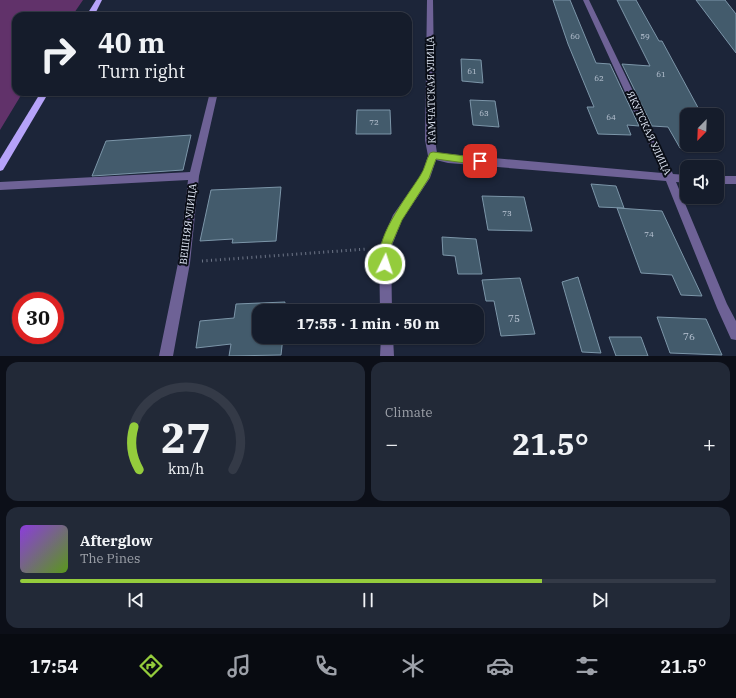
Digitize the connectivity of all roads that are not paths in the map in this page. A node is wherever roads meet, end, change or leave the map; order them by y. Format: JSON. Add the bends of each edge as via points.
{"nodes":[{"id":1,"x":99,"y":0,"type":"edge"},
{"id":2,"x":430,"y":0,"type":"edge"},
{"id":3,"x":586,"y":0,"type":"edge"},
{"id":4,"x":92,"y":12,"type":"edge"},
{"id":5,"x":43,"y":96,"type":"edge"},
{"id":6,"x":213,"y":96,"type":"edge"},
{"id":7,"x":433,"y":156,"type":"junction"},
{"id":8,"x":0,"y":167,"type":"edge"},
{"id":9,"x":194,"y":176,"type":"junction"},
{"id":10,"x":670,"y":179,"type":"junction"},
{"id":11,"x":680,"y":179,"type":"edge"},
{"id":12,"x":724,"y":180,"type":"edge"},
{"id":13,"x":736,"y":180,"type":"edge"},
{"id":14,"x":0,"y":186,"type":"edge"},
{"id":15,"x":386,"y":304,"type":"edge"},
{"id":16,"x":736,"y":334,"type":"edge"},
{"id":17,"x":387,"y":344,"type":"edge"},
{"id":18,"x":166,"y":356,"type":"edge"},
{"id":19,"x":387,"y":356,"type":"edge"}],
"edges":[{"from":1,"to":4,"type":"main road"},
{"from":2,"to":7,"type":"street","name":"КАМЧАТСКАЯ УЛИЦА","via":[[430,140]]},
{"from":3,"to":10,"type":"street","name":"ЯКУТСКАЯ УЛИЦА"},
{"from":5,"to":8,"type":"main road"},
{"from":6,"to":9,"type":"street","name":"ВЕШНЯЯ УЛИЦА"},
{"from":7,"to":10,"type":"street"},
{"from":7,"to":15,"type":"street","name":"КАМЧАТСКАЯ УЛИЦА","via":[[426,176],[398,218],[385,248]]},
{"from":9,"to":14,"type":"street"},
{"from":9,"to":18,"type":"street","name":"ВЕШНЯЯ УЛИЦА","via":[[184,263]]},
{"from":10,"to":11,"type":"street"},
{"from":10,"to":16,"type":"street","name":"ЯКУТСКАЯ УЛИЦА","via":[[722,308]]},
{"from":12,"to":13,"type":"street"},
{"from":17,"to":19,"type":"street"}]}
